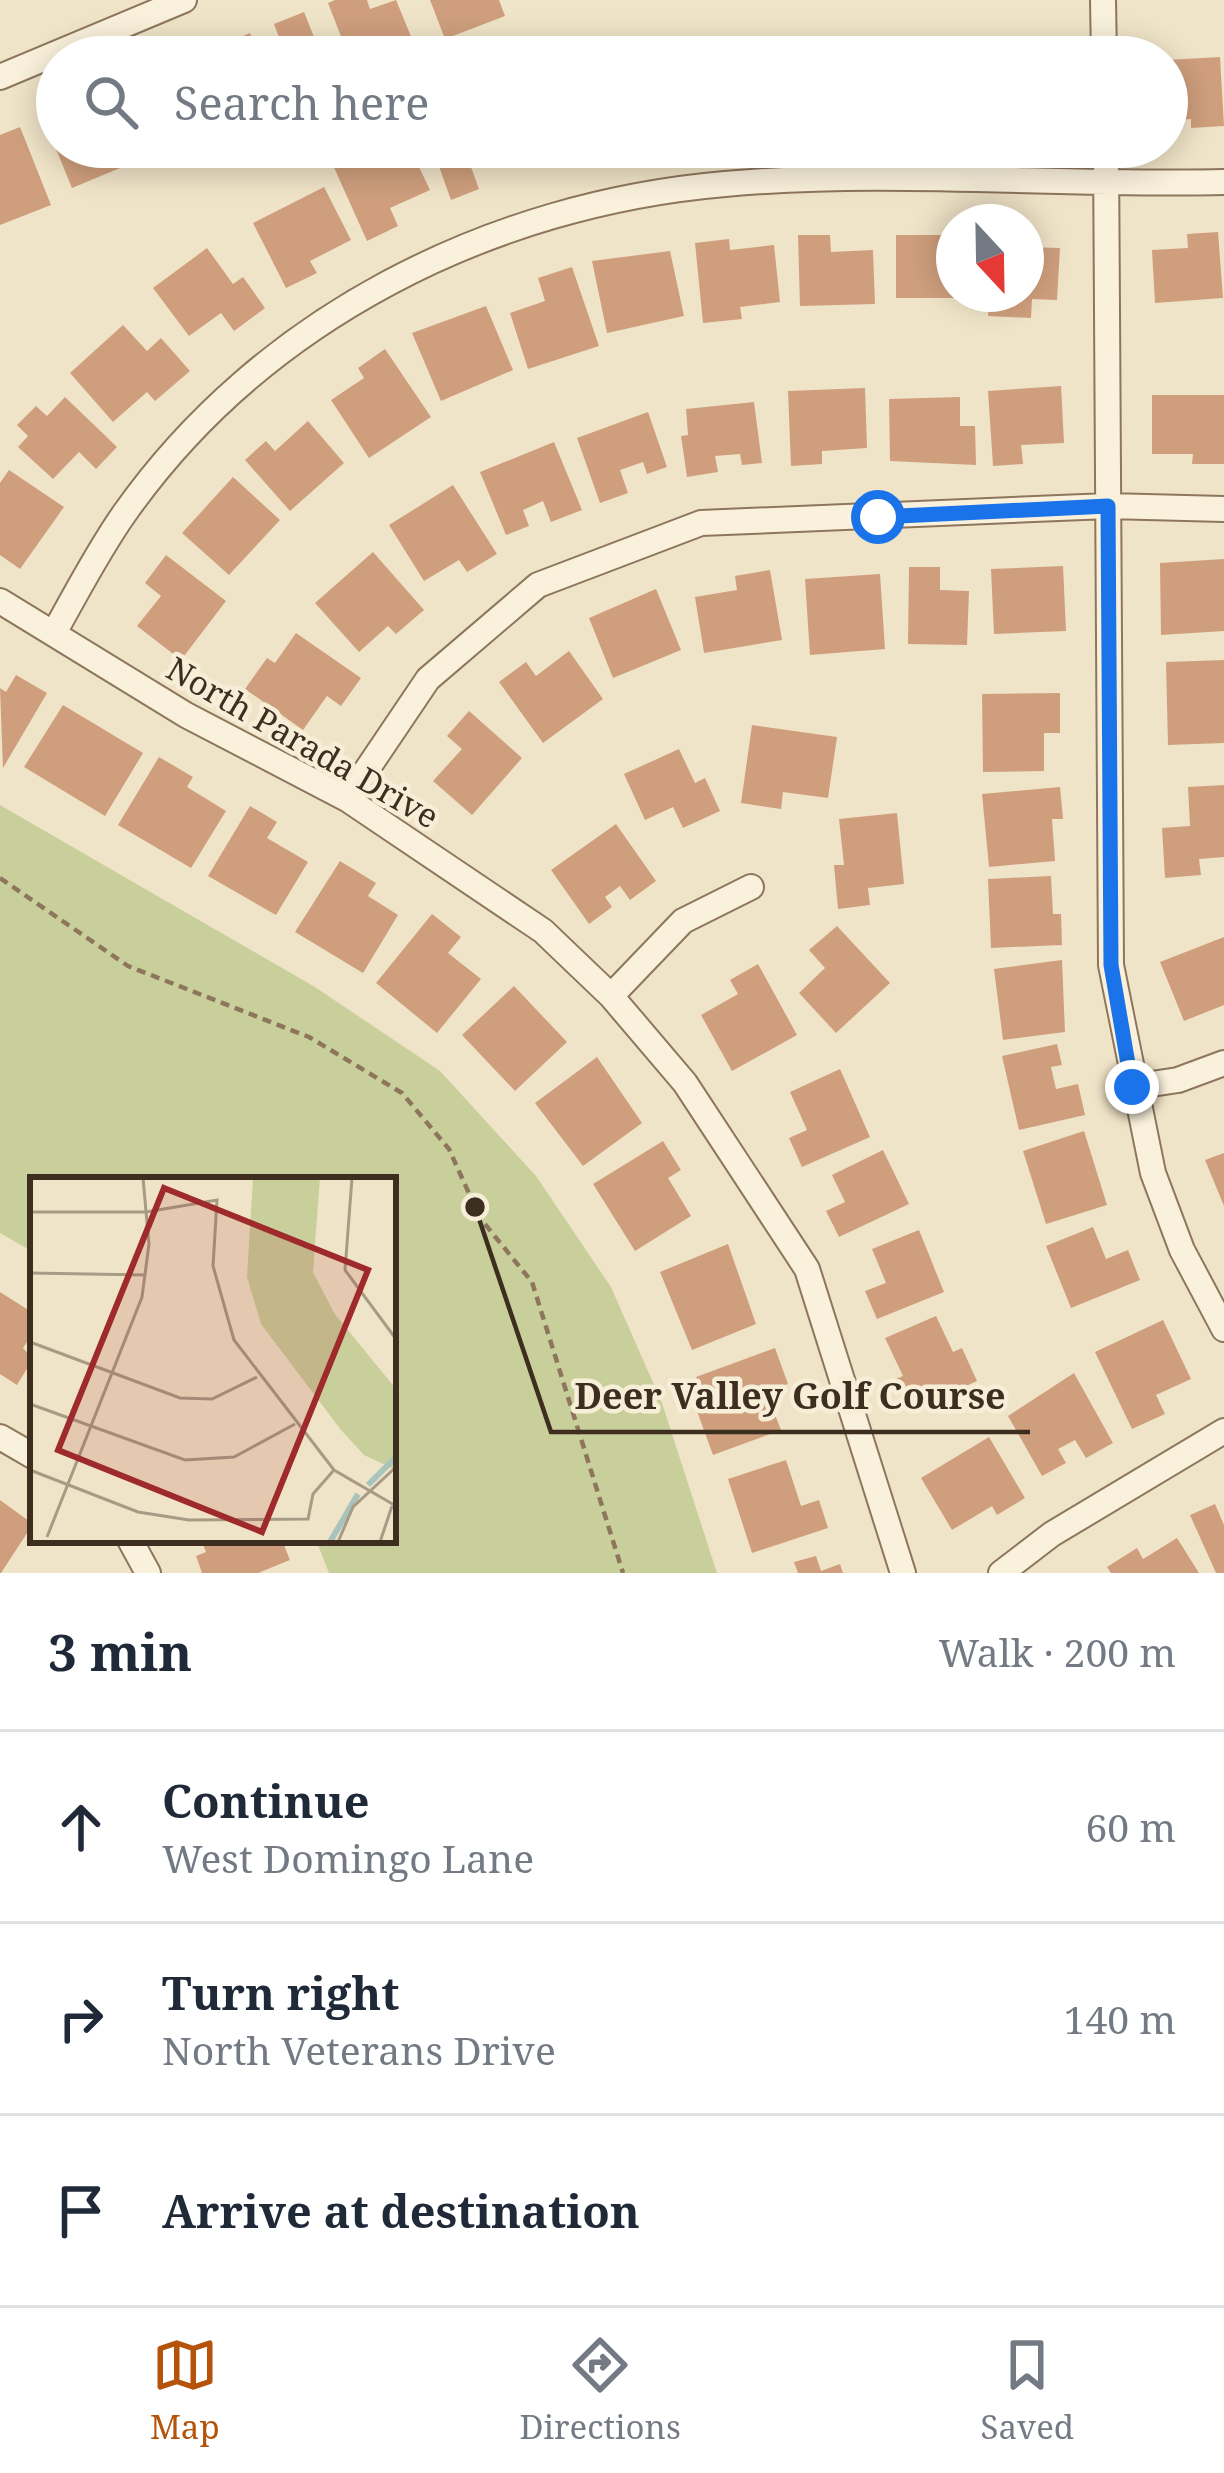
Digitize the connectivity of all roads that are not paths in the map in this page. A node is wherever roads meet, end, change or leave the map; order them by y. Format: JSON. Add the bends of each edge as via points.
{"nodes":[{"id":1,"x":184,"y":0,"type":"edge"},
{"id":2,"x":1103,"y":0,"type":"edge"},
{"id":3,"x":98,"y":36,"type":"edge"},
{"id":4,"x":1104,"y":36,"type":"edge"},
{"id":5,"x":36,"y":62,"type":"edge"},
{"id":6,"x":0,"y":77,"type":"edge"},
{"id":7,"x":1106,"y":168,"type":"edge"},
{"id":8,"x":1224,"y":182,"type":"edge"},
{"id":9,"x":1106,"y":185,"type":"junction"},
{"id":10,"x":1108,"y":506,"type":"junction"},
{"id":11,"x":1224,"y":509,"type":"edge"},
{"id":12,"x":0,"y":601,"type":"edge"},
{"id":13,"x":55,"y":631,"type":"junction"},
{"id":14,"x":347,"y":799,"type":"junction"},
{"id":15,"x":751,"y":887,"type":"dead end"},
{"id":16,"x":611,"y":996,"type":"junction"},
{"id":17,"x":1224,"y":1063,"type":"edge"},
{"id":18,"x":1132,"y":1087,"type":"junction"},
{"id":19,"x":1224,"y":1329,"type":"edge"},
{"id":20,"x":1224,"y":1431,"type":"edge"},
{"id":21,"x":0,"y":1437,"type":"edge"},
{"id":22,"x":30,"y":1454,"type":"edge"},
{"id":23,"x":132,"y":1543,"type":"edge"},
{"id":24,"x":148,"y":1573,"type":"edge"},
{"id":25,"x":903,"y":1573,"type":"edge"},
{"id":26,"x":1001,"y":1573,"type":"edge"}],
"edges":[{"from":1,"to":3,"type":"street"},
{"from":2,"to":4,"type":"street"},
{"from":5,"to":6,"type":"street"},
{"from":7,"to":9,"type":"street"},
{"from":8,"to":9,"type":"street"},
{"from":9,"to":10,"type":"street"},
{"from":9,"to":13,"type":"street","via":[[858,178],[722,184],[551,214],[420,266],[303,330],[206,421],[125,513]]},
{"from":10,"to":11,"type":"street"},
{"from":10,"to":14,"type":"street","via":[[701,523],[538,585],[428,679]]},
{"from":10,"to":18,"type":"street","via":[[1111,965]]},
{"from":12,"to":13,"type":"street","name":"North Parada Drive"},
{"from":13,"to":14,"type":"street","name":"North Parada Drive","via":[[186,715]]},
{"from":14,"to":16,"type":"street","name":"North Parada Drive","via":[[543,932]]},
{"from":15,"to":16,"type":"street","via":[[683,921]]},
{"from":16,"to":25,"type":"street","name":"North Parada Drive","via":[[685,1083],[807,1269]]},
{"from":17,"to":18,"type":"street"},
{"from":18,"to":19,"type":"street","via":[[1182,1250]]},
{"from":20,"to":26,"type":"street"},
{"from":21,"to":22,"type":"street"},
{"from":23,"to":24,"type":"street"}]}
